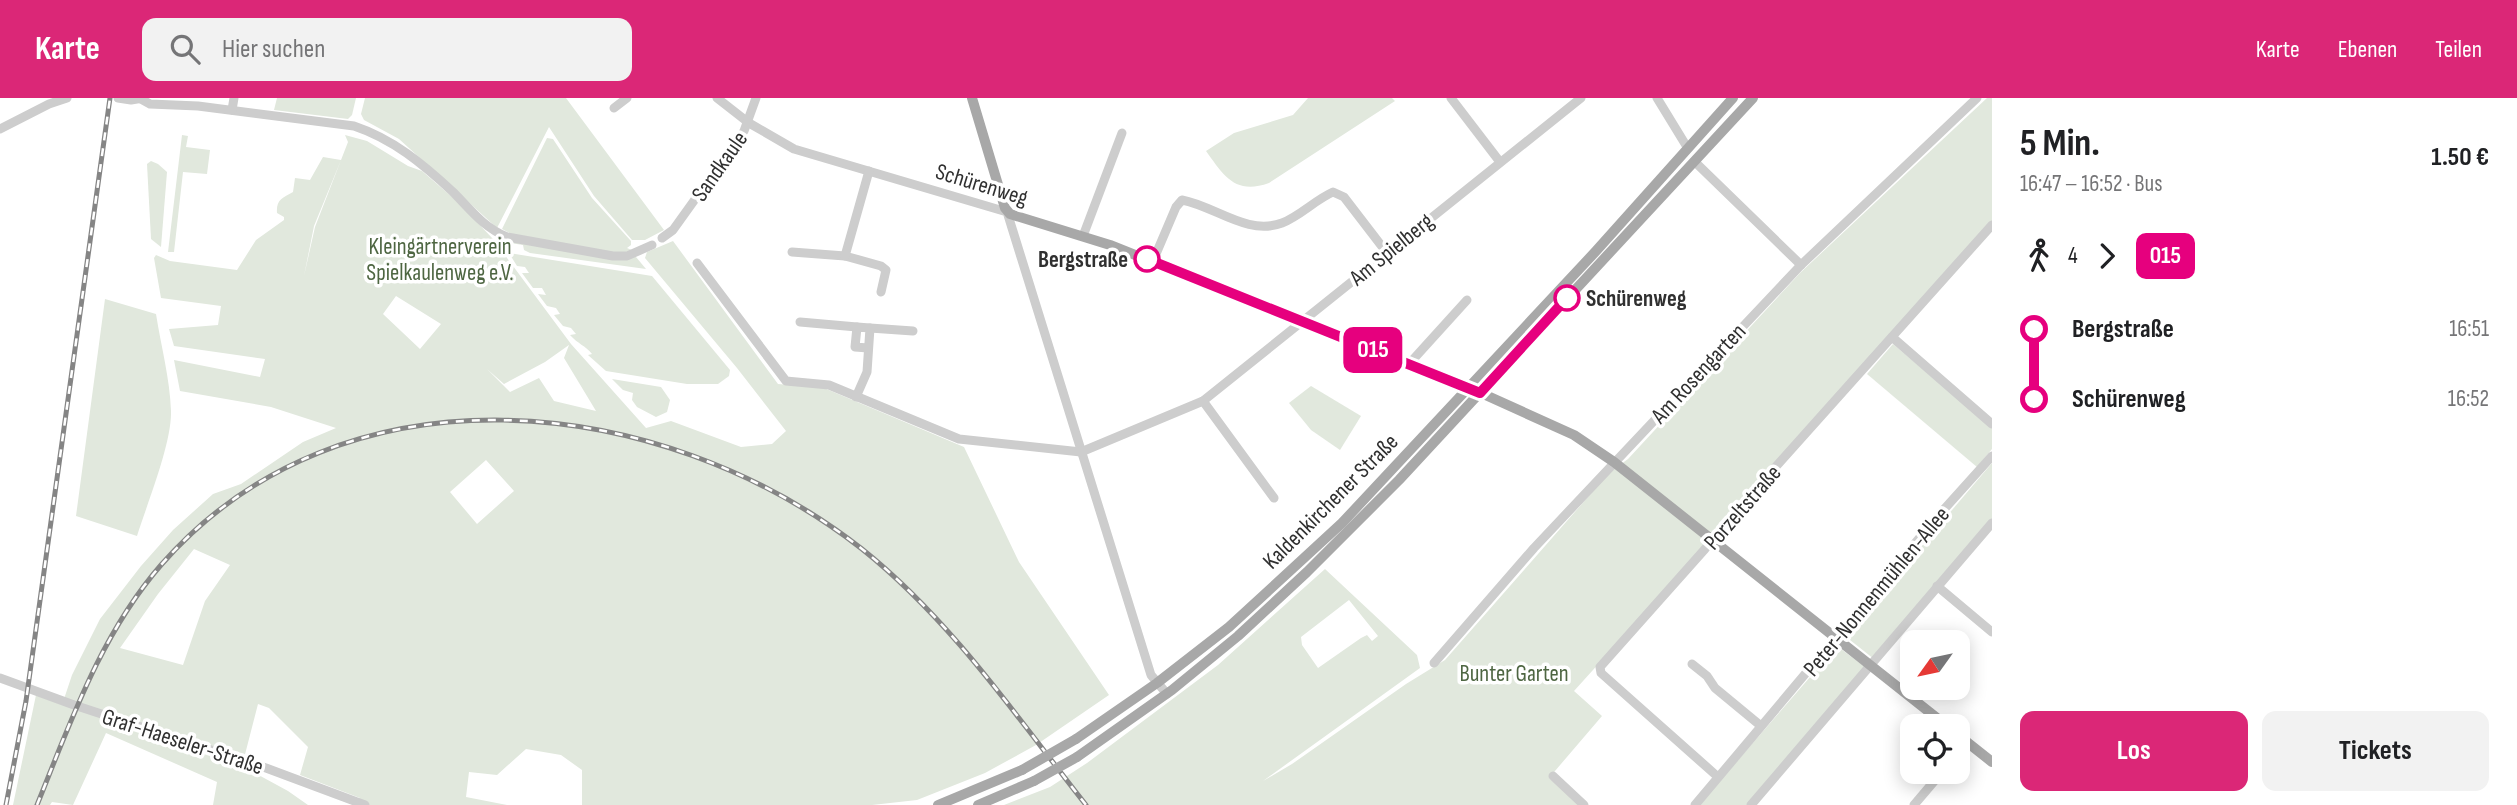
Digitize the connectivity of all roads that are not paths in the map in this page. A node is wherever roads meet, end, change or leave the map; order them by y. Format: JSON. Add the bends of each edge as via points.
{"nodes":[{"id":1,"x":34,"y":98,"type":"edge"},
{"id":2,"x":67,"y":98,"type":"edge"},
{"id":3,"x":118,"y":98,"type":"edge"},
{"id":4,"x":183,"y":98,"type":"edge"},
{"id":5,"x":234,"y":98,"type":"edge"},
{"id":6,"x":627,"y":98,"type":"edge"},
{"id":7,"x":717,"y":98,"type":"edge"},
{"id":8,"x":756,"y":98,"type":"edge"},
{"id":9,"x":972,"y":98,"type":"edge"},
{"id":10,"x":1451,"y":98,"type":"edge"},
{"id":11,"x":1581,"y":98,"type":"edge"},
{"id":12,"x":1657,"y":98,"type":"edge"},
{"id":13,"x":1733,"y":98,"type":"edge"},
{"id":14,"x":1753,"y":98,"type":"edge"},
{"id":15,"x":1976,"y":98,"type":"edge"},
{"id":16,"x":142,"y":99,"type":"edge"},
{"id":17,"x":47,"y":101,"type":"edge"},
{"id":18,"x":192,"y":106,"type":"junction"},
{"id":19,"x":38,"y":108,"type":"junction"},
{"id":20,"x":614,"y":108,"type":"dead end"},
{"id":21,"x":232,"y":110,"type":"junction"},
{"id":22,"x":749,"y":123,"type":"junction"},
{"id":23,"x":0,"y":129,"type":"edge"},
{"id":24,"x":1122,"y":133,"type":"dead end"},
{"id":25,"x":1687,"y":147,"type":"junction"},
{"id":26,"x":1500,"y":162,"type":"junction"},
{"id":27,"x":1695,"y":162,"type":"junction"},
{"id":28,"x":869,"y":172,"type":"junction"},
{"id":29,"x":1007,"y":212,"type":"junction"},
{"id":30,"x":1992,"y":225,"type":"edge"},
{"id":31,"x":1628,"y":233,"type":"junction"},
{"id":32,"x":1083,"y":236,"type":"junction"},
{"id":33,"x":662,"y":238,"type":"dead end"},
{"id":34,"x":652,"y":245,"type":"dead end"},
{"id":35,"x":792,"y":252,"type":"dead end"},
{"id":36,"x":1387,"y":253,"type":"junction"},
{"id":37,"x":845,"y":256,"type":"junction"},
{"id":38,"x":1153,"y":261,"type":"junction"},
{"id":39,"x":697,"y":262,"type":"dead end"},
{"id":40,"x":1801,"y":265,"type":"junction"},
{"id":41,"x":881,"y":292,"type":"dead end"},
{"id":42,"x":1467,"y":300,"type":"dead end"},
{"id":43,"x":1301,"y":321,"type":"junction"},
{"id":44,"x":800,"y":322,"type":"dead end"},
{"id":45,"x":857,"y":327,"type":"junction"},
{"id":46,"x":870,"y":328,"type":"junction"},
{"id":47,"x":913,"y":331,"type":"dead end"},
{"id":48,"x":1892,"y":337,"type":"junction"},
{"id":49,"x":868,"y":348,"type":"junction"},
{"id":50,"x":1409,"y":364,"type":"junction"},
{"id":51,"x":1475,"y":390,"type":"junction"},
{"id":52,"x":856,"y":397,"type":"junction"},
{"id":53,"x":1203,"y":401,"type":"junction"},
{"id":54,"x":1992,"y":424,"type":"edge"},
{"id":55,"x":1081,"y":452,"type":"junction"},
{"id":56,"x":1992,"y":456,"type":"edge"},
{"id":57,"x":1614,"y":462,"type":"junction"},
{"id":58,"x":1274,"y":498,"type":"dead end"},
{"id":59,"x":1992,"y":523,"type":"edge"},
{"id":60,"x":1713,"y":539,"type":"junction"},
{"id":61,"x":1937,"y":586,"type":"junction"},
{"id":62,"x":1992,"y":632,"type":"edge"},
{"id":63,"x":1837,"y":636,"type":"junction"},
{"id":64,"x":1434,"y":663,"type":"dead end"},
{"id":65,"x":1692,"y":664,"type":"dead end"},
{"id":66,"x":1871,"y":665,"type":"junction"},
{"id":67,"x":0,"y":678,"type":"edge"},
{"id":68,"x":1157,"y":683,"type":"junction"},
{"id":69,"x":1167,"y":694,"type":"junction"},
{"id":70,"x":1932,"y":714,"type":"edge"},
{"id":71,"x":1761,"y":726,"type":"junction"},
{"id":72,"x":1970,"y":745,"type":"edge"},
{"id":73,"x":1992,"y":762,"type":"edge"},
{"id":74,"x":1553,"y":776,"type":"dead end"},
{"id":75,"x":1718,"y":777,"type":"junction"},
{"id":76,"x":1932,"y":784,"type":"edge"},
{"id":77,"x":365,"y":805,"type":"edge"},
{"id":78,"x":938,"y":805,"type":"edge"},
{"id":79,"x":978,"y":805,"type":"edge"},
{"id":80,"x":1584,"y":805,"type":"edge"},
{"id":81,"x":1695,"y":805,"type":"edge"},
{"id":82,"x":1751,"y":805,"type":"edge"},
{"id":83,"x":1914,"y":805,"type":"edge"}],
"edges":[{"from":1,"to":19,"type":"street"},
{"from":2,"to":17,"type":"street"},
{"from":3,"to":16,"type":"street"},
{"from":4,"to":18,"type":"street"},
{"from":5,"to":21,"type":"street"},
{"from":6,"to":20,"type":"street"},
{"from":7,"to":22,"type":"street","name":"Schürenweg"},
{"from":8,"to":22,"type":"street","name":"Sandkaule"},
{"from":9,"to":29,"type":"main road"},
{"from":10,"to":26,"type":"street"},
{"from":11,"to":26,"type":"street","name":"Am Spielberg"},
{"from":12,"to":25,"type":"street"},
{"from":13,"to":25,"type":"main road","name":"Kaldenkirchener Straße"},
{"from":14,"to":27,"type":"main road","name":"Kaldenkirchener Straße"},
{"from":15,"to":40,"type":"street","name":"Am Rosengarten"},
{"from":16,"to":18,"type":"street","via":[[150,104]]},
{"from":17,"to":19,"type":"street"},
{"from":18,"to":21,"type":"street"},
{"from":19,"to":23,"type":"street"},
{"from":21,"to":34,"type":"street","via":[[354,126],[376,134],[402,148],[492,231],[613,256],[627,256]]},
{"from":22,"to":28,"type":"street","name":"Schürenweg","via":[[794,149]]},
{"from":22,"to":33,"type":"street","name":"Sandkaule","via":[[673,230]]},
{"from":24,"to":32,"type":"street"},
{"from":25,"to":31,"type":"main road","name":"Kaldenkirchener Straße","via":[[1689,158]]},
{"from":25,"to":51,"type":"main road","name":"Kaldenkirchener Straße"},
{"from":26,"to":36,"type":"street","name":"Am Spielberg"},
{"from":27,"to":31,"type":"main road","name":"Kaldenkirchener Straße"},
{"from":27,"to":40,"type":"street"},
{"from":28,"to":29,"type":"street","name":"Schürenweg"},
{"from":28,"to":37,"type":"street"},
{"from":29,"to":32,"type":"main road","name":"Schürenweg"},
{"from":29,"to":55,"type":"street"},
{"from":30,"to":48,"type":"street","name":"Porzeltstraße"},
{"from":31,"to":51,"type":"main road","name":"Kaldenkirchener Straße"},
{"from":32,"to":38,"type":"main road","name":"Schürenweg"},
{"from":35,"to":37,"type":"street"},
{"from":36,"to":38,"type":"street","via":[[1344,197],[1334,192],[1284,223],[1266,227],[1241,223],[1182,200]]},
{"from":36,"to":43,"type":"street","name":"Am Spielberg"},
{"from":37,"to":41,"type":"street","via":[[886,270]]},
{"from":38,"to":43,"type":"main road","name":"Schürenweg"},
{"from":39,"to":52,"type":"street","via":[[786,381],[829,385]]},
{"from":40,"to":57,"type":"street","name":"Am Rosengarten"},
{"from":42,"to":50,"type":"street"},
{"from":43,"to":50,"type":"main road","name":"Schürenweg"},
{"from":43,"to":53,"type":"street","name":"Am Spielberg"},
{"from":44,"to":45,"type":"street"},
{"from":45,"to":46,"type":"street"},
{"from":45,"to":49,"type":"street","via":[[855,347]]},
{"from":46,"to":47,"type":"street"},
{"from":46,"to":49,"type":"street"},
{"from":48,"to":54,"type":"street"},
{"from":48,"to":60,"type":"street","name":"Porzeltstraße"},
{"from":49,"to":52,"type":"street","via":[[867,372]]},
{"from":50,"to":51,"type":"main road","name":"Schürenweg"},
{"from":51,"to":57,"type":"main road","name":"Schürenweg","via":[[1574,435]]},
{"from":51,"to":68,"type":"main road","name":"Kaldenkirchener Straße","via":[[1301,563]]},
{"from":51,"to":69,"type":"main road","name":"Kaldenkirchener Straße","via":[[1399,480],[1307,572]]},
{"from":52,"to":55,"type":"street","via":[[959,439]]},
{"from":53,"to":55,"type":"street","name":"Am Spielberg"},
{"from":53,"to":58,"type":"street"},
{"from":55,"to":68,"type":"street"},
{"from":56,"to":63,"type":"street","name":"Peter-Nonnenmühlen-Allee"},
{"from":57,"to":60,"type":"main road","name":"Schürenweg"},
{"from":57,"to":64,"type":"street","name":"Am Rosengarten"},
{"from":59,"to":61,"type":"street","name":"Peter-Nonnenmühlen-Allee"},
{"from":60,"to":63,"type":"main road","name":"Schürenweg"},
{"from":60,"to":75,"type":"street","name":"Porzeltstraße","via":[[1600,667],[1601,673]]},
{"from":61,"to":62,"type":"street"},
{"from":61,"to":66,"type":"street","name":"Peter-Nonnenmühlen-Allee"},
{"from":63,"to":66,"type":"main road","name":"Schürenweg"},
{"from":63,"to":71,"type":"street","name":"Peter-Nonnenmühlen-Allee"},
{"from":65,"to":71,"type":"street"},
{"from":66,"to":70,"type":"main road","name":"Schürenweg"},
{"from":66,"to":82,"type":"street","name":"Peter-Nonnenmühlen-Allee"},
{"from":67,"to":77,"type":"street","name":"Graf-Haeseler-Straße"},
{"from":68,"to":69,"type":"street"},
{"from":68,"to":78,"type":"main road","name":"Kaldenkirchener Straße","bridge":true,"via":[[1076,739],[1022,769]]},
{"from":69,"to":79,"type":"main road","name":"Kaldenkirchener Straße","bridge":true,"via":[[1077,757],[1034,782]]},
{"from":71,"to":75,"type":"street","name":"Peter-Nonnenmühlen-Allee"},
{"from":72,"to":73,"type":"main road"},
{"from":74,"to":80,"type":"street"},
{"from":75,"to":81,"type":"street","name":"Peter-Nonnenmühlen-Allee"},
{"from":76,"to":83,"type":"street"}]}
